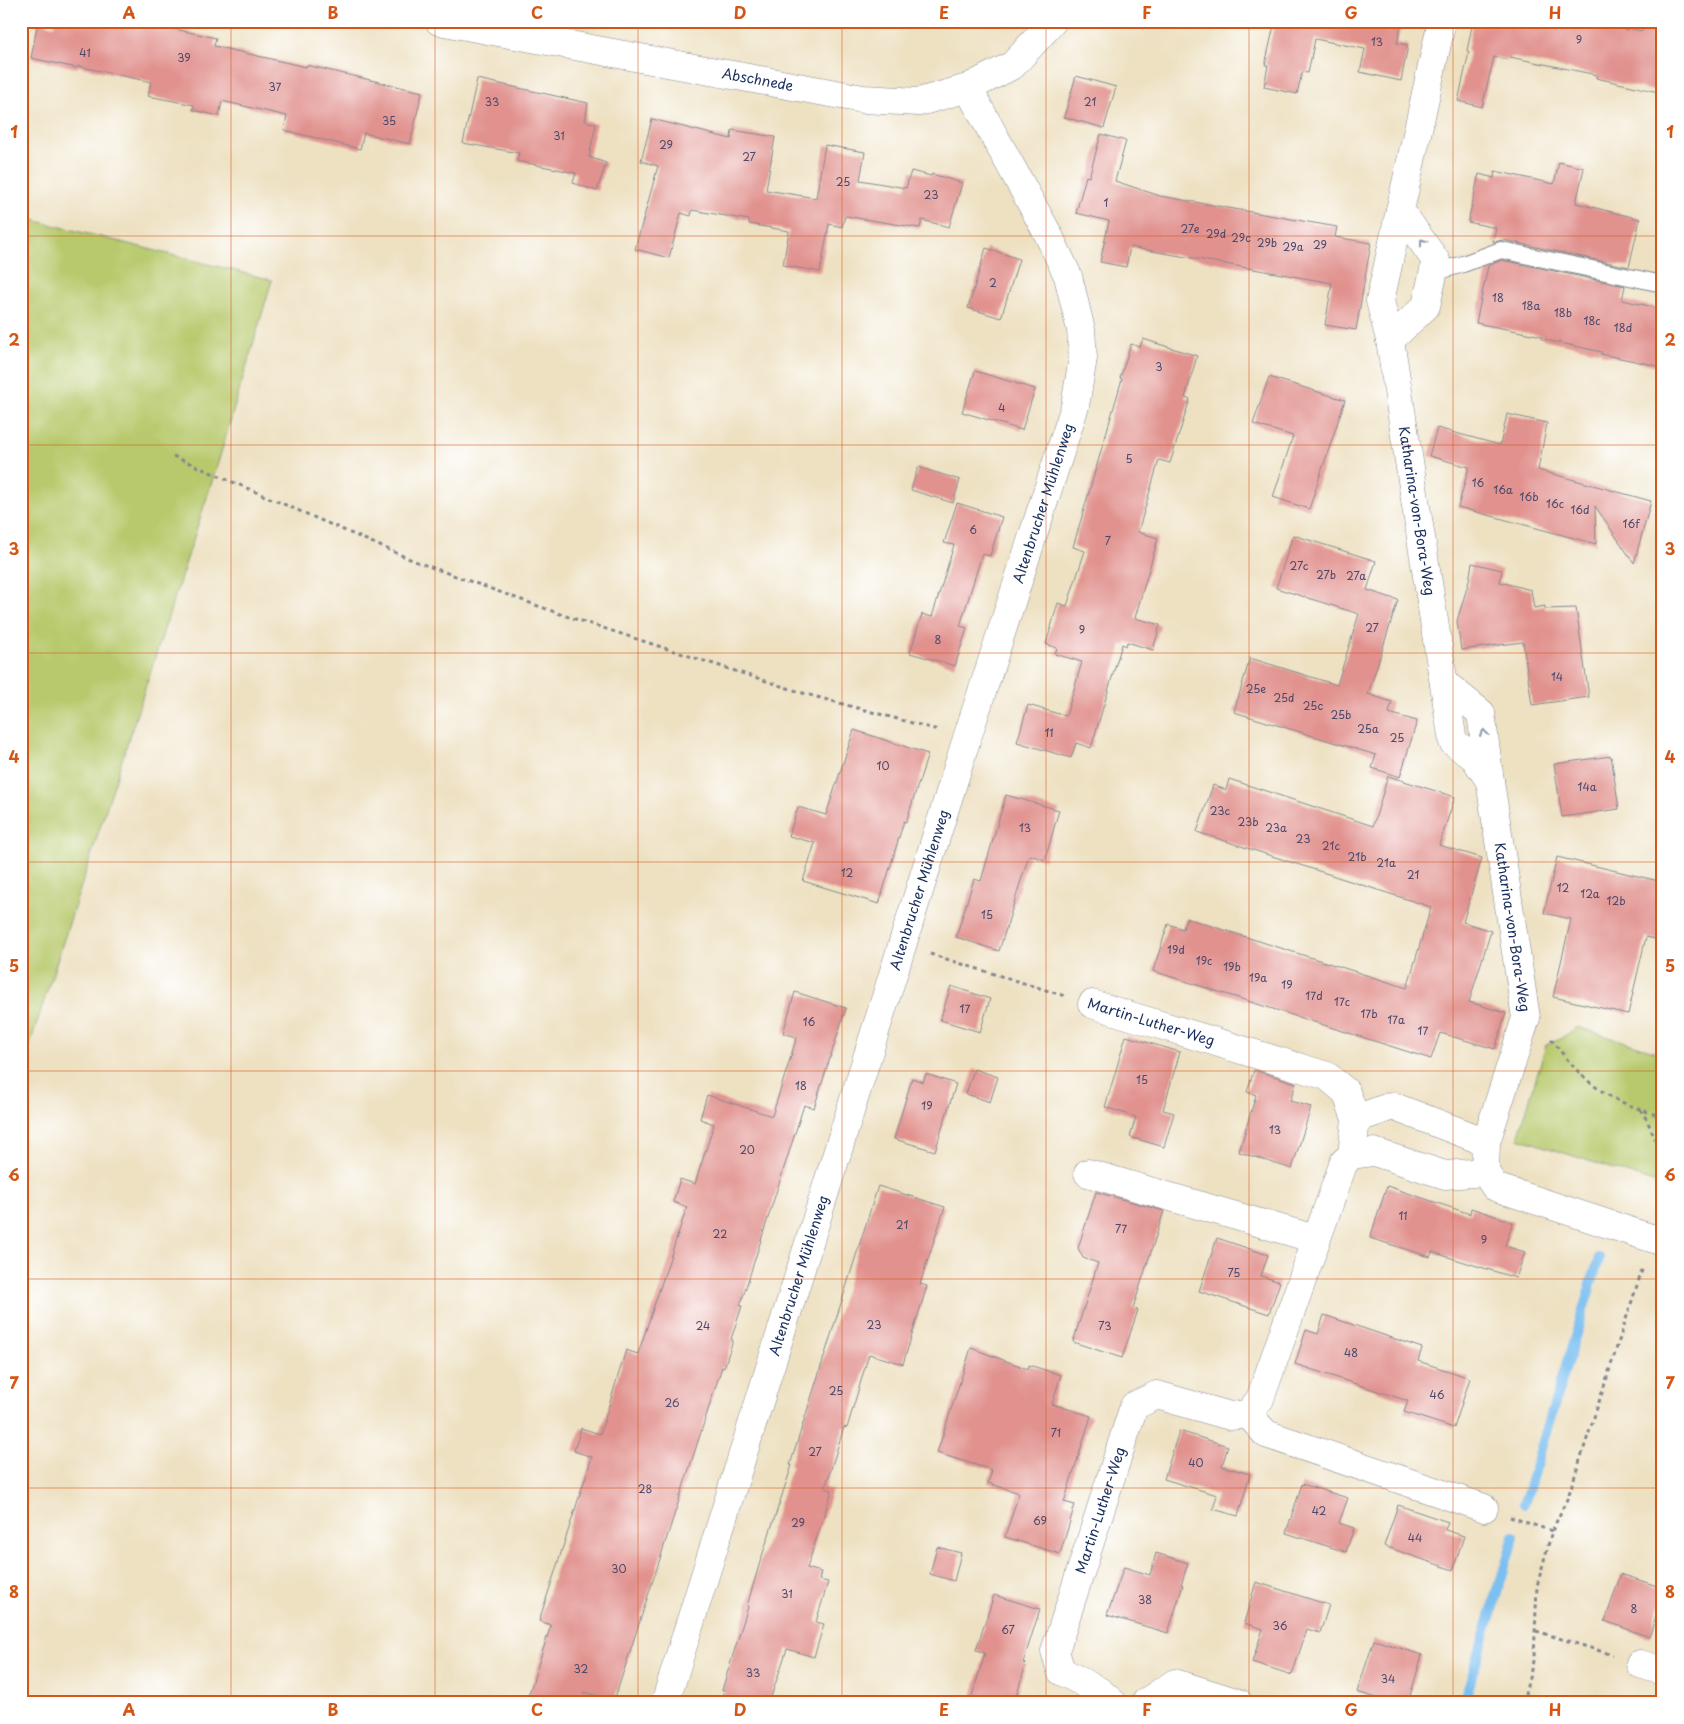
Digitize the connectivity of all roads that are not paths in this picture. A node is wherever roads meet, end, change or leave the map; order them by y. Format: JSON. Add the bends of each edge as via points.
{"nodes":[{"id":1,"x":439,"y":21,"type":"edge"},
{"id":2,"x":1053,"y":21,"type":"edge"},
{"id":3,"x":1442,"y":21,"type":"edge"},
{"id":4,"x":968,"y":88,"type":"junction"},
{"id":5,"x":1400,"y":210,"type":"junction"},
{"id":6,"x":1433,"y":273,"type":"junction"},
{"id":7,"x":1658,"y":282,"type":"dead end"},
{"id":8,"x":1390,"y":340,"type":"junction"},
{"id":9,"x":1092,"y":1004,"type":"road end"},
{"id":10,"x":1356,"y":1119,"type":"junction"},
{"id":11,"x":1486,"y":1142,"type":"junction"},
{"id":12,"x":1352,"y":1155,"type":"junction"},
{"id":13,"x":1485,"y":1172,"type":"junction"},
{"id":14,"x":1088,"y":1173,"type":"dead end"},
{"id":15,"x":1315,"y":1240,"type":"junction"},
{"id":16,"x":1663,"y":1242,"type":"edge"},
{"id":17,"x":1248,"y":1414,"type":"junction"},
{"id":18,"x":1484,"y":1508,"type":"road end"},
{"id":19,"x":665,"y":1703,"type":"edge"},
{"id":20,"x":1113,"y":1703,"type":"edge"},
{"id":21,"x":1145,"y":1703,"type":"edge"},
{"id":22,"x":1239,"y":1703,"type":"edge"}],
"edges":[{"from":1,"to":4,"type":"street","name":"Abschnede","via":[[863,98],[919,102]]},
{"from":2,"to":4,"type":"street","name":"Abschnede","via":[[1013,65]]},
{"from":3,"to":5,"type":"street","name":"Katharina-von-Bora-Weg"},
{"from":4,"to":19,"type":"street","name":"Altenbrucher Mühlenweg","via":[[1068,276],[1081,330],[1083,358],[1075,406],[967,738]]},
{"from":6,"to":5,"type":"street","one_way":true,"via":[[1436,261]]},
{"from":5,"to":8,"type":"street","name":"Katharina-von-Bora-Weg","via":[[1380,301]]},
{"from":6,"to":7,"type":"lane","via":[[1501,250]]},
{"from":6,"to":8,"type":"street","via":[[1426,306]]},
{"from":8,"to":11,"type":"street","name":"Katharina-von-Bora-Weg","via":[[1444,683],[1481,713],[1526,1018]]},
{"from":9,"to":10,"type":"street","name":"Martin-Luther-Weg","via":[[1326,1076],[1346,1092]]},
{"from":10,"to":11,"type":"street","via":[[1392,1106]]},
{"from":10,"to":12,"type":"street","name":"Martin-Luther-Weg"},
{"from":11,"to":13,"type":"street","name":"Katharina-von-Bora-Weg"},
{"from":12,"to":13,"type":"street","via":[[1374,1152],[1445,1176]]},
{"from":12,"to":15,"type":"street","name":"Martin-Luther-Weg","via":[[1344,1162]]},
{"from":13,"to":16,"type":"street","via":[[1495,1187]]},
{"from":14,"to":15,"type":"street"},
{"from":15,"to":17,"type":"street","name":"Martin-Luther-Weg","via":[[1260,1399]]},
{"from":17,"to":18,"type":"street","via":[[1266,1434]]},
{"from":17,"to":20,"type":"street","name":"Martin-Luther-Weg","via":[[1230,1416],[1157,1395],[1134,1406],[1055,1651],[1062,1671],[1100,1691]]},
{"from":21,"to":22,"type":"street","via":[[1175,1682]]}]}
